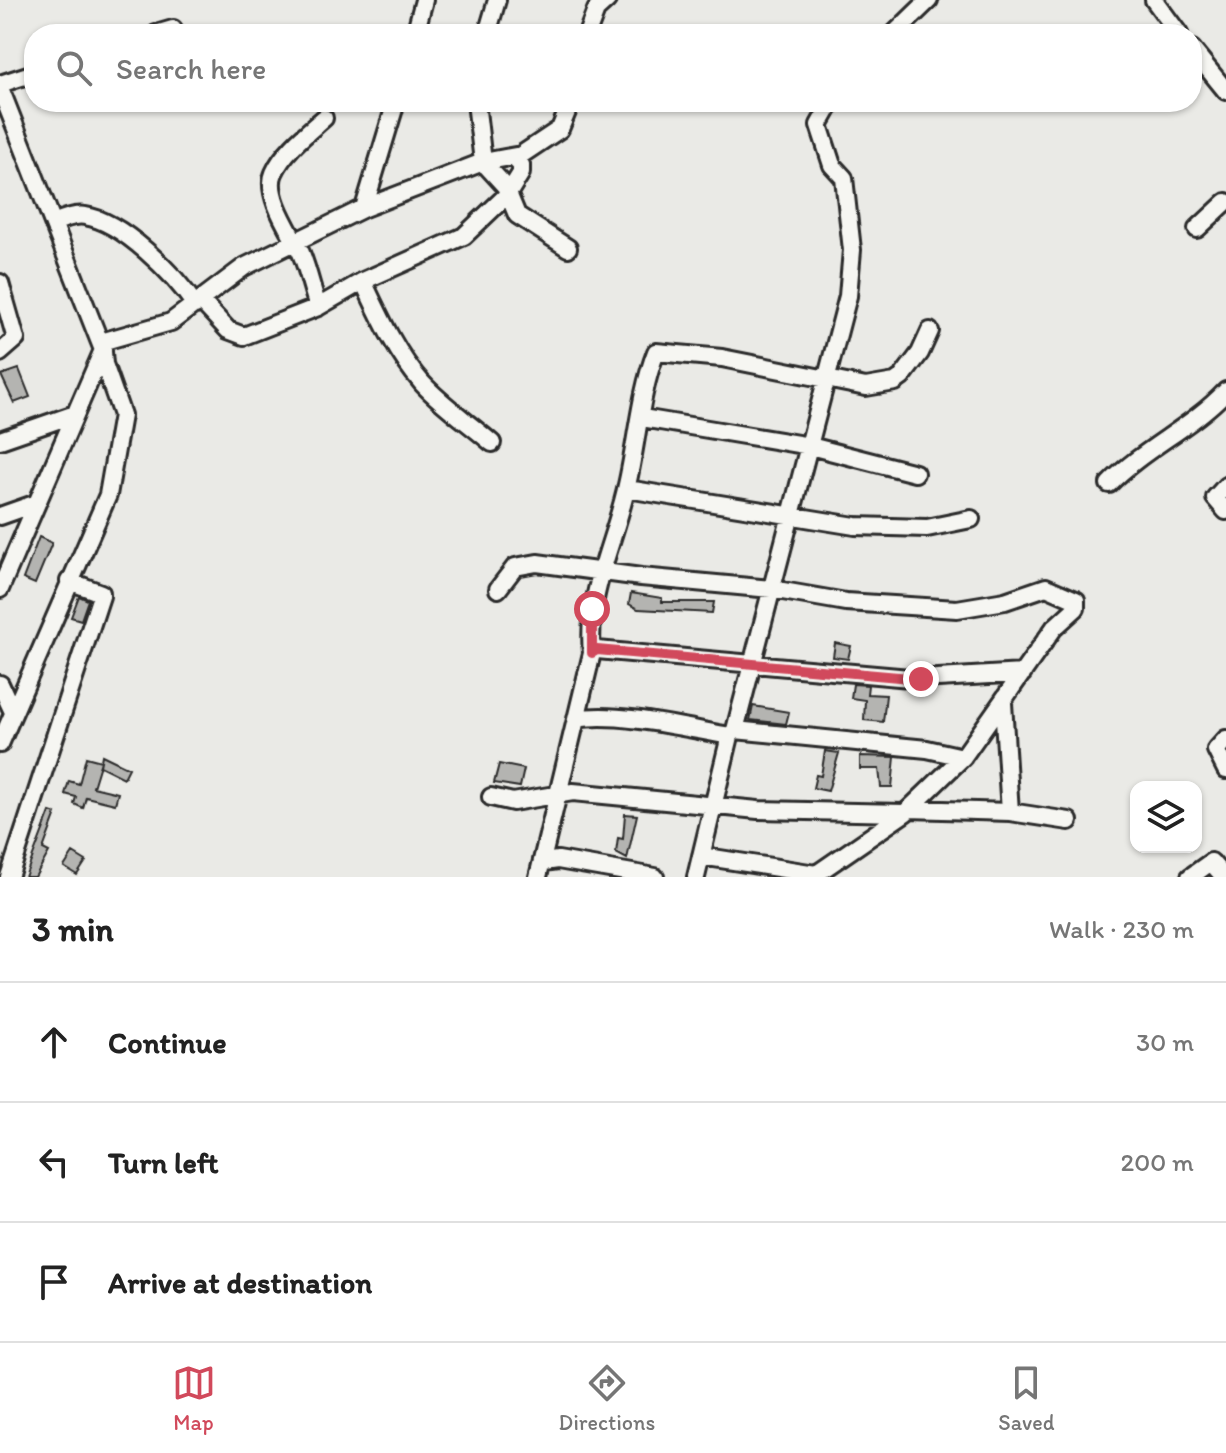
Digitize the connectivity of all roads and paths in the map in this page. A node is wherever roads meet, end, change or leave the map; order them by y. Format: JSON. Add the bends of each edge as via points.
{"nodes":[{"id":1,"x":424,"y":0,"type":"edge"},
{"id":2,"x":497,"y":0,"type":"edge"},
{"id":3,"x":607,"y":0,"type":"edge"},
{"id":4,"x":929,"y":0,"type":"edge"},
{"id":5,"x":1154,"y":0,"type":"edge"},
{"id":6,"x":418,"y":24,"type":"edge"},
{"id":7,"x":490,"y":24,"type":"edge"},
{"id":8,"x":591,"y":24,"type":"edge"},
{"id":9,"x":904,"y":24,"type":"edge"},
{"id":10,"x":1172,"y":24,"type":"edge"},
{"id":11,"x":1202,"y":61,"type":"edge"},
{"id":12,"x":24,"y":77,"type":"edge"},
{"id":13,"x":0,"y":86,"type":"edge"},
{"id":14,"x":1226,"y":91,"type":"edge"},
{"id":15,"x":393,"y":112,"type":"edge"},
{"id":16,"x":477,"y":112,"type":"edge"},
{"id":17,"x":566,"y":112,"type":"edge"},
{"id":18,"x":825,"y":112,"type":"edge"},
{"id":19,"x":324,"y":118,"type":"dead end"},
{"id":20,"x":514,"y":158,"type":"junction"},
{"id":21,"x":483,"y":162,"type":"junction"},
{"id":22,"x":508,"y":194,"type":"junction"},
{"id":23,"x":1226,"y":202,"type":"edge"},
{"id":24,"x":364,"y":208,"type":"junction"},
{"id":25,"x":54,"y":223,"type":"junction"},
{"id":26,"x":1197,"y":229,"type":"dead end"},
{"id":27,"x":295,"y":242,"type":"junction"},
{"id":28,"x":568,"y":248,"type":"dead end"},
{"id":29,"x":363,"y":281,"type":"junction"},
{"id":30,"x":0,"y":285,"type":"edge"},
{"id":31,"x":198,"y":303,"type":"junction"},
{"id":32,"x":318,"y":307,"type":"junction"},
{"id":33,"x":930,"y":331,"type":"dead end"},
{"id":34,"x":102,"y":346,"type":"junction"},
{"id":35,"x":0,"y":353,"type":"edge"},
{"id":36,"x":827,"y":377,"type":"junction"},
{"id":37,"x":1225,"y":393,"type":"edge"},
{"id":38,"x":75,"y":414,"type":"junction"},
{"id":39,"x":642,"y":418,"type":"junction"},
{"id":40,"x":0,"y":440,"type":"edge"},
{"id":41,"x":492,"y":443,"type":"dead end"},
{"id":42,"x":810,"y":446,"type":"junction"},
{"id":43,"x":915,"y":473,"type":"dead end"},
{"id":44,"x":1109,"y":484,"type":"dead end"},
{"id":45,"x":1226,"y":486,"type":"edge"},
{"id":46,"x":627,"y":489,"type":"junction"},
{"id":47,"x":37,"y":503,"type":"junction"},
{"id":48,"x":1226,"y":511,"type":"edge"},
{"id":49,"x":0,"y":516,"type":"edge"},
{"id":50,"x":792,"y":516,"type":"junction"},
{"id":51,"x":971,"y":519,"type":"dead end"},
{"id":52,"x":600,"y":571,"type":"junction"},
{"id":53,"x":69,"y":581,"type":"junction"},
{"id":54,"x":0,"y":589,"type":"edge"},
{"id":55,"x":498,"y":589,"type":"dead end"},
{"id":56,"x":771,"y":589,"type":"junction"},
{"id":57,"x":592,"y":653,"type":"junction"},
{"id":58,"x":750,"y":663,"type":"junction"},
{"id":59,"x":1023,"y":673,"type":"junction"},
{"id":60,"x":0,"y":684,"type":"edge"},
{"id":61,"x":1003,"y":703,"type":"junction"},
{"id":62,"x":13,"y":712,"type":"junction"},
{"id":63,"x":577,"y":719,"type":"junction"},
{"id":64,"x":732,"y":733,"type":"junction"},
{"id":65,"x":1226,"y":739,"type":"edge"},
{"id":66,"x":0,"y":744,"type":"edge"},
{"id":67,"x":963,"y":757,"type":"junction"},
{"id":68,"x":1226,"y":770,"type":"edge"},
{"id":69,"x":560,"y":795,"type":"junction"},
{"id":70,"x":491,"y":797,"type":"dead end"},
{"id":71,"x":712,"y":806,"type":"junction"},
{"id":72,"x":907,"y":811,"type":"junction"},
{"id":73,"x":1010,"y":812,"type":"junction"},
{"id":74,"x":1069,"y":821,"type":"dead end"},
{"id":75,"x":701,"y":856,"type":"junction"},
{"id":76,"x":541,"y":870,"type":"edge"},
{"id":77,"x":814,"y":876,"type":"edge"},
{"id":78,"x":9,"y":877,"type":"edge"},
{"id":79,"x":655,"y":877,"type":"edge"},
{"id":80,"x":696,"y":877,"type":"edge"},
{"id":81,"x":1190,"y":877,"type":"edge"},
{"id":82,"x":1224,"y":877,"type":"edge"}],
"edges":[{"from":1,"to":6,"type":"street"},
{"from":2,"to":7,"type":"street"},
{"from":3,"to":8,"type":"street"},
{"from":4,"to":9,"type":"street"},
{"from":5,"to":10,"type":"street"},
{"from":11,"to":14,"type":"street"},
{"from":12,"to":13,"type":"street"},
{"from":13,"to":25,"type":"street"},
{"from":15,"to":24,"type":"street"},
{"from":16,"to":21,"type":"street"},
{"from":17,"to":20,"type":"street","via":[[555,134]]},
{"from":18,"to":36,"type":"street","via":[[820,134],[832,165],[844,178],[852,250],[848,296]]},
{"from":19,"to":27,"type":"street","via":[[274,172],[280,212]]},
{"from":20,"to":21,"type":"street"},
{"from":20,"to":22,"type":"street","via":[[521,173]]},
{"from":21,"to":22,"type":"street"},
{"from":21,"to":24,"type":"street"},
{"from":22,"to":28,"type":"street","via":[[525,224]]},
{"from":22,"to":29,"type":"street","via":[[464,236]]},
{"from":23,"to":26,"type":"street"},
{"from":24,"to":27,"type":"street"},
{"from":25,"to":31,"type":"street","via":[[86,216],[116,230],[158,259]]},
{"from":25,"to":34,"type":"street"},
{"from":27,"to":31,"type":"street","via":[[227,278]]},
{"from":27,"to":32,"type":"street"},
{"from":29,"to":32,"type":"street"},
{"from":29,"to":41,"type":"street","via":[[411,370]]},
{"from":30,"to":35,"type":"street","via":[[16,339]]},
{"from":31,"to":32,"type":"street","via":[[228,330],[244,336]]},
{"from":31,"to":34,"type":"street","via":[[171,322]]},
{"from":33,"to":36,"type":"street","via":[[910,368],[895,382],[853,387]]},
{"from":34,"to":38,"type":"street"},
{"from":34,"to":53,"type":"street","via":[[121,425],[108,495]]},
{"from":36,"to":39,"type":"street","via":[[656,352]]},
{"from":36,"to":42,"type":"street"},
{"from":37,"to":44,"type":"street"},
{"from":38,"to":40,"type":"street"},
{"from":38,"to":47,"type":"street"},
{"from":39,"to":42,"type":"street"},
{"from":39,"to":46,"type":"street"},
{"from":42,"to":43,"type":"street"},
{"from":42,"to":50,"type":"street"},
{"from":45,"to":48,"type":"street","via":[[1215,498]]},
{"from":46,"to":50,"type":"street"},
{"from":46,"to":52,"type":"street"},
{"from":47,"to":49,"type":"street"},
{"from":47,"to":54,"type":"street"},
{"from":50,"to":51,"type":"street","via":[[903,529]]},
{"from":50,"to":56,"type":"street"},
{"from":52,"to":55,"type":"street","via":[[524,564],[515,567]]},
{"from":52,"to":56,"type":"street"},
{"from":52,"to":57,"type":"street","via":[[589,625]]},
{"from":53,"to":62,"type":"street"},
{"from":53,"to":78,"type":"street","via":[[101,596]]},
{"from":56,"to":58,"type":"street"},
{"from":56,"to":59,"type":"street","via":[[846,602],[957,609],[1046,587],[1076,600],[1076,608],[1054,628]]},
{"from":57,"to":58,"type":"street"},
{"from":57,"to":63,"type":"street"},
{"from":58,"to":59,"type":"street","via":[[921,679]]},
{"from":58,"to":64,"type":"street"},
{"from":59,"to":61,"type":"street"},
{"from":60,"to":62,"type":"street"},
{"from":61,"to":67,"type":"street"},
{"from":61,"to":73,"type":"street"},
{"from":62,"to":66,"type":"street"},
{"from":63,"to":64,"type":"street"},
{"from":63,"to":69,"type":"street"},
{"from":64,"to":67,"type":"street","via":[[927,749]]},
{"from":64,"to":71,"type":"street"},
{"from":65,"to":68,"type":"street","via":[[1216,750]]},
{"from":67,"to":72,"type":"street"},
{"from":69,"to":70,"type":"street","via":[[513,802]]},
{"from":69,"to":71,"type":"street"},
{"from":69,"to":76,"type":"street"},
{"from":71,"to":72,"type":"street"},
{"from":71,"to":75,"type":"street"},
{"from":72,"to":73,"type":"street"},
{"from":72,"to":77,"type":"street"},
{"from":73,"to":74,"type":"street"},
{"from":75,"to":77,"type":"street"},
{"from":75,"to":80,"type":"street"},
{"from":76,"to":79,"type":"street","via":[[558,860]]},
{"from":81,"to":82,"type":"street","via":[[1211,862]]}]}
